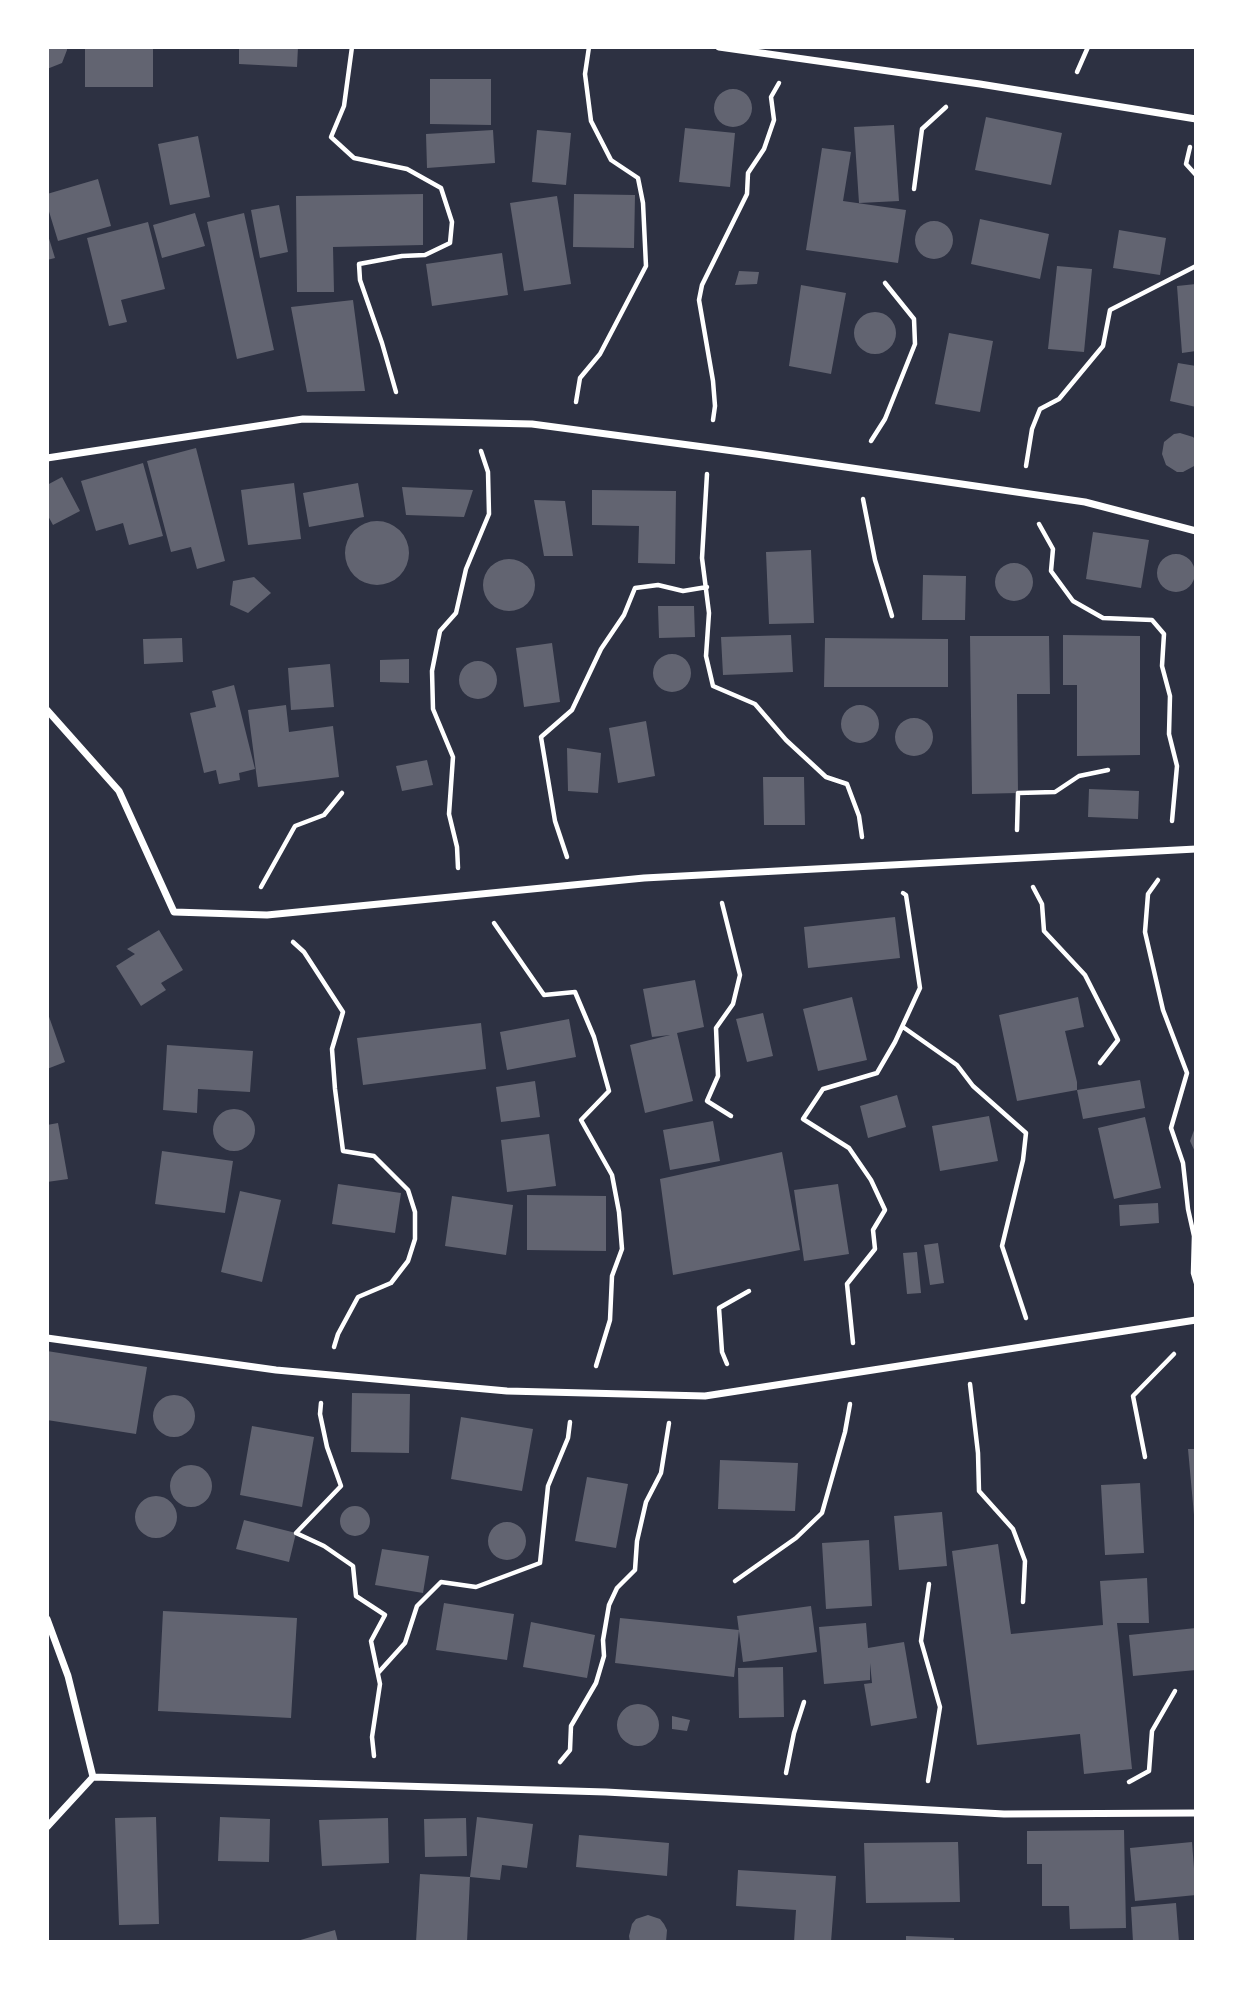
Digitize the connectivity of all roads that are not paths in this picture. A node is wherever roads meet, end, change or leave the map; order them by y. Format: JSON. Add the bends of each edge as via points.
{"nodes":[{"id":1,"x":719,"y":47,"type":"edge"},
{"id":2,"x":1196,"y":118,"type":"edge"},
{"id":3,"x":47,"y":458,"type":"edge"},
{"id":4,"x":1196,"y":531,"type":"edge"},
{"id":5,"x":47,"y":710,"type":"edge"},
{"id":6,"x":1196,"y":849,"type":"edge"},
{"id":7,"x":1196,"y":1320,"type":"edge"},
{"id":8,"x":47,"y":1338,"type":"edge"},
{"id":9,"x":47,"y":1619,"type":"edge"},
{"id":10,"x":93,"y":1777,"type":"junction"},
{"id":11,"x":1196,"y":1813,"type":"edge"},
{"id":12,"x":47,"y":1827,"type":"edge"}],
"edges":[{"from":1,"to":2,"type":"street"},
{"from":3,"to":4,"type":"street","via":[[303,419],[532,424],[1085,502]]},
{"from":5,"to":6,"type":"street","via":[[119,791],[174,912],[267,915],[644,878]]},
{"from":7,"to":8,"type":"street","via":[[705,1395],[507,1391],[276,1370]]},
{"from":9,"to":10,"type":"street","via":[[68,1676]]},
{"from":10,"to":11,"type":"street","via":[[606,1792],[1004,1814]]},
{"from":10,"to":12,"type":"street"}]}
